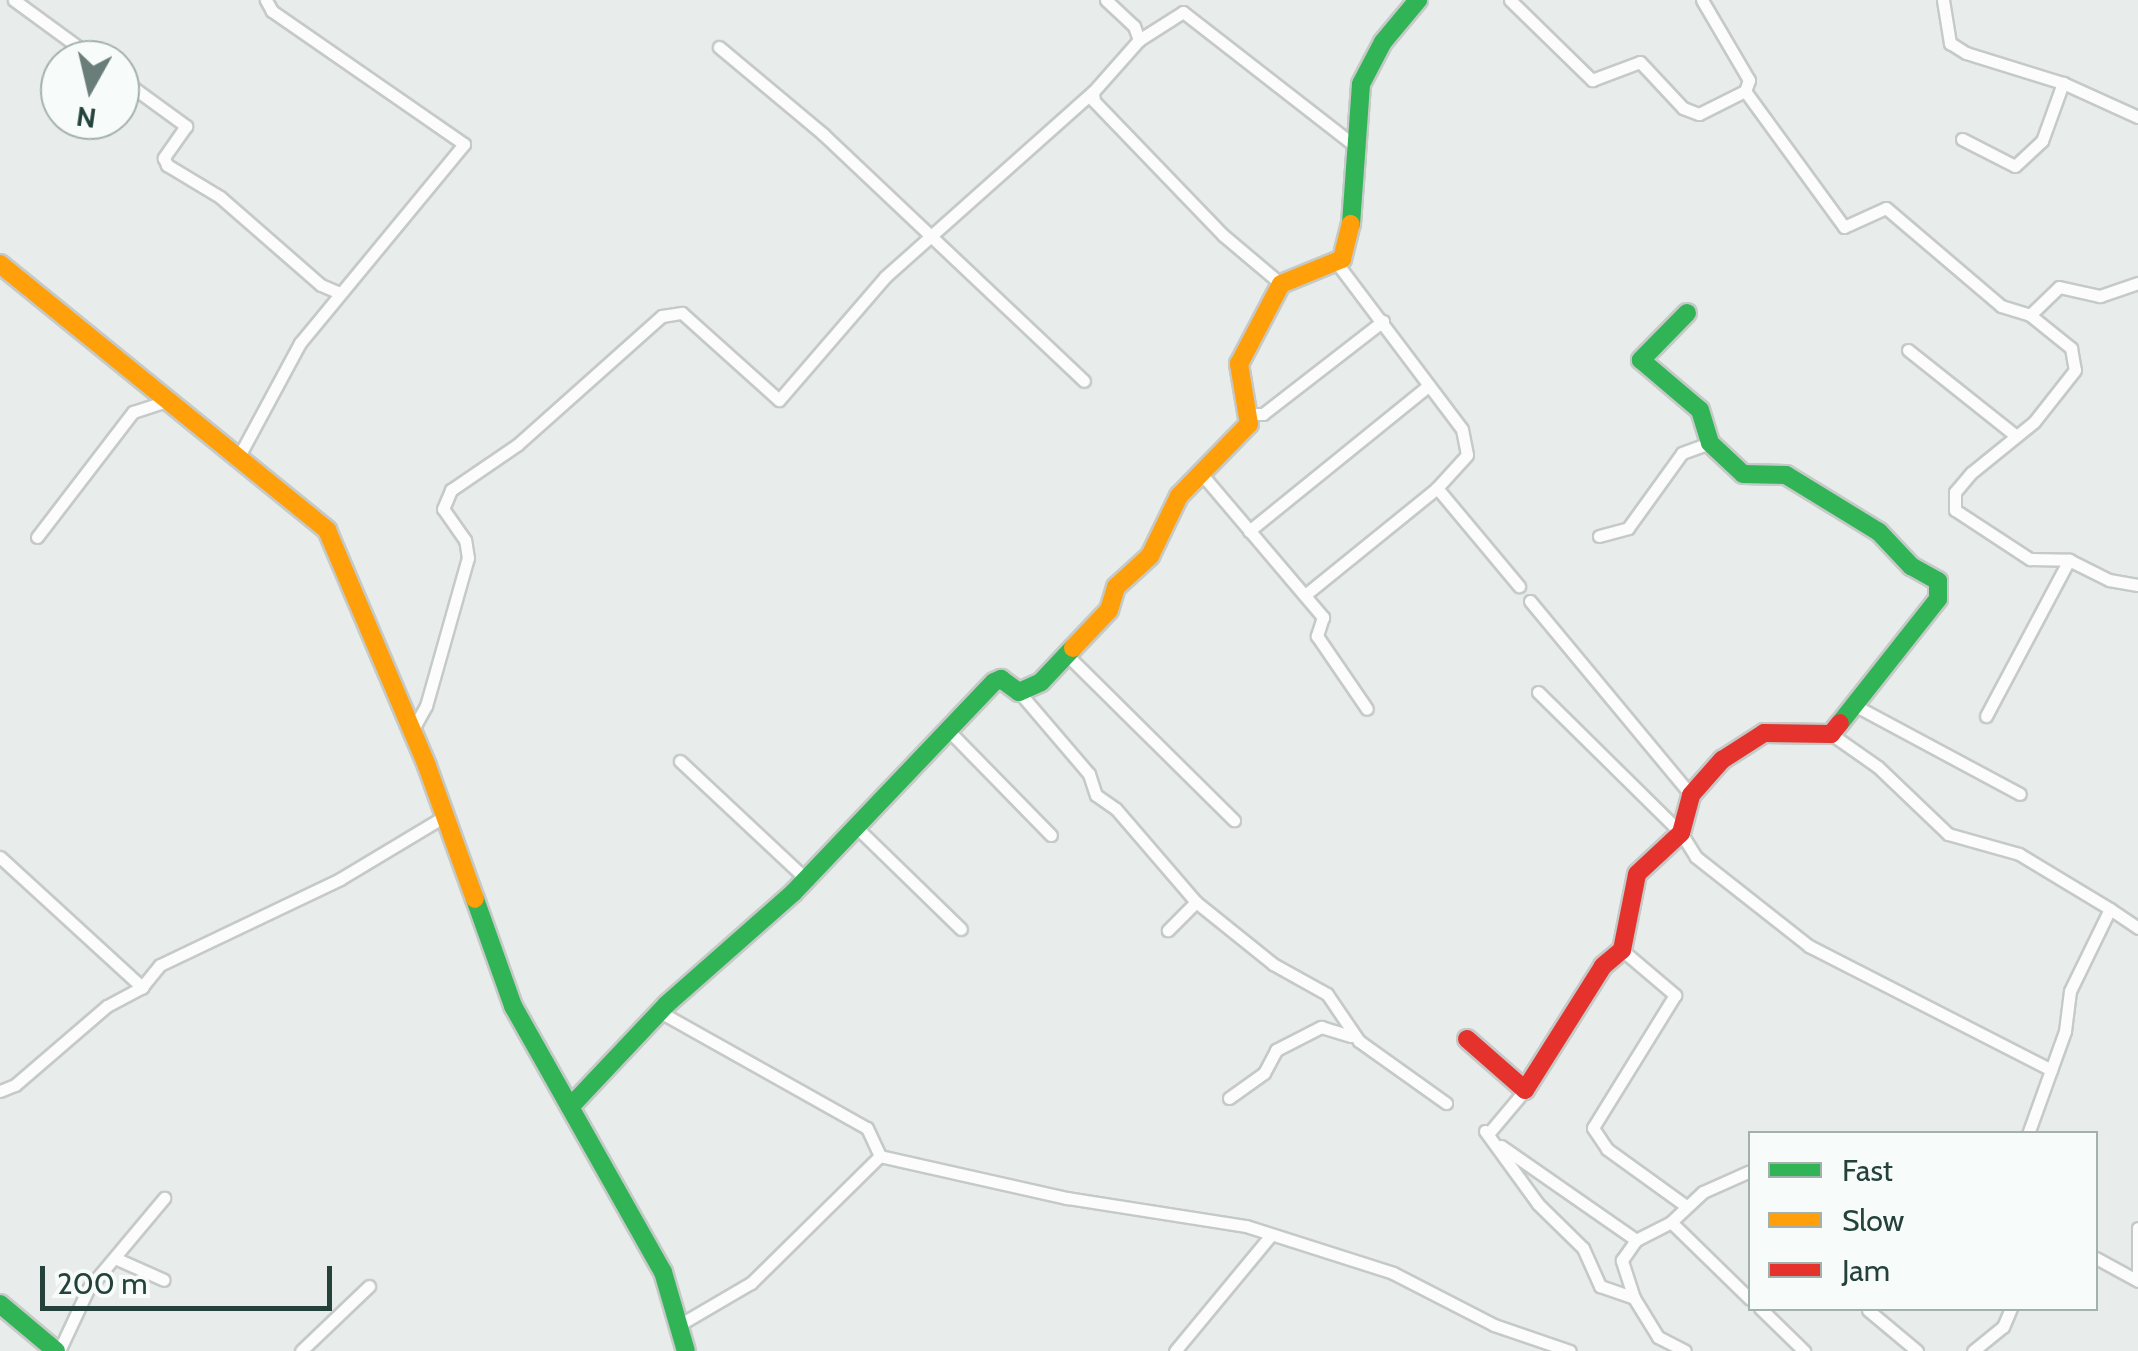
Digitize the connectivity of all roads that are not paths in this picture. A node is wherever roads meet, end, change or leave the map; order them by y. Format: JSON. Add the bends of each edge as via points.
{"nodes":[{"id":1,"x":14,"y":0,"type":"edge"},
{"id":2,"x":266,"y":0,"type":"edge"},
{"id":3,"x":1106,"y":0,"type":"edge"},
{"id":4,"x":1418,"y":0,"type":"edge"},
{"id":5,"x":1510,"y":0,"type":"edge"},
{"id":6,"x":1943,"y":0,"type":"edge"},
{"id":7,"x":1706,"y":2,"type":"edge"},
{"id":8,"x":69,"y":40,"type":"edge"},
{"id":9,"x":1139,"y":40,"type":"junction"},
{"id":10,"x":719,"y":46,"type":"dead end"},
{"id":11,"x":2063,"y":83,"type":"junction"},
{"id":12,"x":1745,"y":91,"type":"junction"},
{"id":13,"x":1093,"y":92,"type":"junction"},
{"id":14,"x":140,"y":93,"type":"edge"},
{"id":15,"x":2138,"y":117,"type":"edge"},
{"id":16,"x":1962,"y":139,"type":"dead end"},
{"id":17,"x":1355,"y":146,"type":"junction"},
{"id":18,"x":933,"y":236,"type":"junction"},
{"id":19,"x":1336,"y":262,"type":"junction"},
{"id":20,"x":0,"y":264,"type":"edge"},
{"id":21,"x":2138,"y":283,"type":"edge"},
{"id":22,"x":1281,"y":284,"type":"junction"},
{"id":23,"x":340,"y":292,"type":"junction"},
{"id":24,"x":1687,"y":313,"type":"dead end"},
{"id":25,"x":2030,"y":315,"type":"junction"},
{"id":26,"x":1383,"y":321,"type":"junction"},
{"id":27,"x":1908,"y":350,"type":"dead end"},
{"id":28,"x":1084,"y":381,"type":"dead end"},
{"id":29,"x":1428,"y":386,"type":"junction"},
{"id":30,"x":167,"y":401,"type":"junction"},
{"id":31,"x":1252,"y":414,"type":"junction"},
{"id":32,"x":2016,"y":436,"type":"junction"},
{"id":33,"x":1710,"y":442,"type":"junction"},
{"id":34,"x":238,"y":458,"type":"junction"},
{"id":35,"x":1199,"y":472,"type":"junction"},
{"id":36,"x":1437,"y":488,"type":"junction"},
{"id":37,"x":1249,"y":531,"type":"junction"},
{"id":38,"x":1599,"y":536,"type":"dead end"},
{"id":39,"x":38,"y":538,"type":"dead end"},
{"id":40,"x":2069,"y":560,"type":"junction"},
{"id":41,"x":2138,"y":584,"type":"edge"},
{"id":42,"x":1519,"y":586,"type":"dead end"},
{"id":43,"x":1305,"y":595,"type":"junction"},
{"id":44,"x":1530,"y":601,"type":"dead end"},
{"id":45,"x":1067,"y":654,"type":"junction"},
{"id":46,"x":1020,"y":692,"type":"junction"},
{"id":47,"x":1538,"y":692,"type":"dead end"},
{"id":48,"x":1854,"y":706,"type":"junction"},
{"id":49,"x":1367,"y":708,"type":"dead end"},
{"id":50,"x":1986,"y":716,"type":"dead end"},
{"id":51,"x":948,"y":730,"type":"junction"},
{"id":52,"x":412,"y":731,"type":"junction"},
{"id":53,"x":1831,"y":734,"type":"junction"},
{"id":54,"x":680,"y":761,"type":"dead end"},
{"id":55,"x":2020,"y":794,"type":"dead end"},
{"id":56,"x":1691,"y":795,"type":"junction"},
{"id":57,"x":445,"y":816,"type":"junction"},
{"id":58,"x":1234,"y":820,"type":"dead end"},
{"id":59,"x":854,"y":825,"type":"junction"},
{"id":60,"x":1681,"y":833,"type":"junction"},
{"id":61,"x":1051,"y":835,"type":"dead end"},
{"id":62,"x":0,"y":857,"type":"edge"},
{"id":63,"x":804,"y":876,"type":"junction"},
{"id":64,"x":1196,"y":902,"type":"junction"},
{"id":65,"x":2110,"y":909,"type":"junction"},
{"id":66,"x":2138,"y":928,"type":"edge"},
{"id":67,"x":961,"y":929,"type":"dead end"},
{"id":68,"x":1168,"y":930,"type":"dead end"},
{"id":69,"x":1622,"y":950,"type":"junction"},
{"id":70,"x":142,"y":986,"type":"junction"},
{"id":71,"x":660,"y":1012,"type":"junction"},
{"id":72,"x":1359,"y":1040,"type":"junction"},
{"id":73,"x":1467,"y":1040,"type":"dead end"},
{"id":74,"x":2050,"y":1070,"type":"junction"},
{"id":75,"x":1525,"y":1090,"type":"junction"},
{"id":76,"x":0,"y":1091,"type":"edge"},
{"id":77,"x":1229,"y":1098,"type":"dead end"},
{"id":78,"x":1446,"y":1102,"type":"dead end"},
{"id":79,"x":570,"y":1107,"type":"junction"},
{"id":80,"x":2029,"y":1131,"type":"edge"},
{"id":81,"x":1485,"y":1132,"type":"junction"},
{"id":82,"x":880,"y":1156,"type":"junction"},
{"id":83,"x":1748,"y":1172,"type":"edge"},
{"id":84,"x":164,"y":1198,"type":"dead end"},
{"id":85,"x":1686,"y":1206,"type":"junction"},
{"id":86,"x":1672,"y":1222,"type":"junction"},
{"id":87,"x":2138,"y":1228,"type":"edge"},
{"id":88,"x":1270,"y":1236,"type":"junction"},
{"id":89,"x":1636,"y":1240,"type":"junction"},
{"id":90,"x":117,"y":1259,"type":"junction"},
{"id":91,"x":2098,"y":1259,"type":"edge"},
{"id":92,"x":2138,"y":1273,"type":"edge"},
{"id":93,"x":164,"y":1280,"type":"dead end"},
{"id":94,"x":2138,"y":1281,"type":"edge"},
{"id":95,"x":369,"y":1286,"type":"dead end"},
{"id":96,"x":1748,"y":1297,"type":"edge"},
{"id":97,"x":1634,"y":1298,"type":"junction"},
{"id":98,"x":0,"y":1304,"type":"edge"},
{"id":99,"x":1763,"y":1311,"type":"edge"},
{"id":100,"x":1869,"y":1311,"type":"edge"},
{"id":101,"x":2011,"y":1311,"type":"edge"},
{"id":102,"x":678,"y":1325,"type":"junction"},
{"id":103,"x":1540,"y":1347,"type":"edge"},
{"id":104,"x":58,"y":1351,"type":"edge"},
{"id":105,"x":301,"y":1351,"type":"edge"},
{"id":106,"x":686,"y":1351,"type":"edge"},
{"id":107,"x":1175,"y":1351,"type":"edge"},
{"id":108,"x":1570,"y":1351,"type":"edge"},
{"id":109,"x":1686,"y":1351,"type":"edge"},
{"id":110,"x":1804,"y":1351,"type":"edge"},
{"id":111,"x":1917,"y":1351,"type":"edge"},
{"id":112,"x":1973,"y":1351,"type":"edge"}],
"edges":[{"from":1,"to":8,"type":"street"},
{"from":2,"to":23,"type":"street","via":[[272,11],[464,144]]},
{"from":3,"to":9,"type":"street","via":[[1134,26]]},
{"from":4,"to":17,"type":"street","via":[[1383,42],[1361,84]]},
{"from":5,"to":12,"type":"street","via":[[1592,80],[1640,62],[1682,108],[1699,114]]},
{"from":6,"to":11,"type":"street","via":[[1950,43]]},
{"from":7,"to":12,"type":"street","via":[[1749,80]]},
{"from":9,"to":13,"type":"street"},
{"from":9,"to":17,"type":"street","via":[[1183,12]]},
{"from":10,"to":18,"type":"street"},
{"from":11,"to":15,"type":"street"},
{"from":11,"to":16,"type":"street","via":[[2042,140],[2015,166]]},
{"from":12,"to":25,"type":"street","via":[[1844,227],[1886,208],[2001,306]]},
{"from":13,"to":18,"type":"street"},
{"from":13,"to":22,"type":"street","via":[[1094,101],[1223,235]]},
{"from":14,"to":23,"type":"street","via":[[186,126],[164,158],[168,165],[220,197],[322,285]]},
{"from":17,"to":19,"type":"street","via":[[1352,222]]},
{"from":18,"to":28,"type":"street"},
{"from":18,"to":52,"type":"street","via":[[886,277],[779,400],[682,312],[662,316],[516,444],[451,490],[443,509],[465,540],[468,558],[426,706]]},
{"from":19,"to":22,"type":"street"},
{"from":19,"to":26,"type":"street"},
{"from":20,"to":30,"type":"street"},
{"from":21,"to":25,"type":"street","via":[[2100,296],[2059,287]]},
{"from":22,"to":31,"type":"street","via":[[1238,364],[1239,392]]},
{"from":23,"to":34,"type":"street","via":[[300,343]]},
{"from":24,"to":33,"type":"street","via":[[1642,360],[1700,410]]},
{"from":25,"to":32,"type":"street","via":[[2078,362]]},
{"from":26,"to":29,"type":"street"},
{"from":26,"to":31,"type":"street","via":[[1263,414]]},
{"from":27,"to":32,"type":"street"},
{"from":29,"to":36,"type":"street","via":[[1470,444]]},
{"from":29,"to":37,"type":"street"},
{"from":30,"to":34,"type":"street"},
{"from":30,"to":39,"type":"street","via":[[134,412]]},
{"from":31,"to":35,"type":"street"},
{"from":32,"to":40,"type":"street","via":[[1963,482],[1956,510],[2030,559]]},
{"from":33,"to":38,"type":"street","via":[[1682,453],[1628,528]]},
{"from":33,"to":48,"type":"street","via":[[1743,474],[1786,475],[1879,532],[1911,566],[1938,582],[1938,600]]},
{"from":34,"to":52,"type":"street","via":[[327,530]]},
{"from":35,"to":37,"type":"street"},
{"from":35,"to":45,"type":"street","via":[[1178,496],[1150,556],[1116,588],[1109,610]]},
{"from":36,"to":42,"type":"street"},
{"from":36,"to":43,"type":"street"},
{"from":37,"to":43,"type":"street"},
{"from":40,"to":41,"type":"street","via":[[2109,580]]},
{"from":40,"to":50,"type":"street"},
{"from":43,"to":49,"type":"street","via":[[1323,617],[1317,636]]},
{"from":44,"to":56,"type":"street"},
{"from":45,"to":46,"type":"street","via":[[1041,682]]},
{"from":45,"to":58,"type":"street"},
{"from":46,"to":51,"type":"street","via":[[1001,679],[994,682]]},
{"from":46,"to":64,"type":"street","via":[[1089,774],[1096,795],[1116,809]]},
{"from":47,"to":60,"type":"street"},
{"from":48,"to":53,"type":"street"},
{"from":48,"to":55,"type":"street"},
{"from":51,"to":59,"type":"street"},
{"from":51,"to":61,"type":"street"},
{"from":52,"to":57,"type":"street"},
{"from":53,"to":56,"type":"street","via":[[1764,733],[1722,760]]},
{"from":53,"to":65,"type":"street","via":[[1878,767],[1948,834],[2019,854]]},
{"from":54,"to":63,"type":"street"},
{"from":56,"to":60,"type":"street"},
{"from":57,"to":70,"type":"street","via":[[340,879],[160,966]]},
{"from":57,"to":79,"type":"street","via":[[513,1006]]},
{"from":59,"to":63,"type":"street"},
{"from":59,"to":67,"type":"street"},
{"from":60,"to":69,"type":"street","via":[[1637,874]]},
{"from":60,"to":74,"type":"street","via":[[1696,857],[1809,946]]},
{"from":62,"to":70,"type":"street"},
{"from":63,"to":71,"type":"street"},
{"from":64,"to":68,"type":"street"},
{"from":64,"to":72,"type":"street","via":[[1273,964],[1327,994]]},
{"from":65,"to":66,"type":"street"},
{"from":65,"to":74,"type":"street","via":[[2070,991]]},
{"from":69,"to":75,"type":"street","via":[[1602,966]]},
{"from":69,"to":85,"type":"street","via":[[1675,995],[1593,1128],[1606,1149]]},
{"from":70,"to":76,"type":"street","via":[[106,1006],[15,1086]]},
{"from":71,"to":79,"type":"street"},
{"from":71,"to":82,"type":"street","via":[[867,1128]]},
{"from":72,"to":77,"type":"street","via":[[1321,1027],[1276,1050],[1264,1073]]},
{"from":72,"to":78,"type":"street"},
{"from":73,"to":75,"type":"street"},
{"from":74,"to":80,"type":"street"},
{"from":75,"to":81,"type":"street"},
{"from":79,"to":102,"type":"street","via":[[663,1272]]},
{"from":81,"to":89,"type":"street","via":[[1540,1178]]},
{"from":81,"to":97,"type":"street","via":[[1538,1204],[1583,1248],[1600,1286]]},
{"from":82,"to":88,"type":"street"},
{"from":82,"to":102,"type":"street","via":[[751,1283]]},
{"from":83,"to":85,"type":"street"},
{"from":84,"to":90,"type":"street"},
{"from":85,"to":86,"type":"street"},
{"from":86,"to":89,"type":"street"},
{"from":86,"to":96,"type":"street"},
{"from":87,"to":92,"type":"street"},
{"from":88,"to":103,"type":"street","via":[[1393,1272]]},
{"from":88,"to":107,"type":"street"},
{"from":89,"to":97,"type":"street","via":[[1622,1260]]},
{"from":90,"to":93,"type":"street"},
{"from":90,"to":104,"type":"street","via":[[88,1289]]},
{"from":91,"to":94,"type":"street"},
{"from":95,"to":105,"type":"street"},
{"from":97,"to":109,"type":"street","via":[[1658,1336]]},
{"from":98,"to":104,"type":"street"},
{"from":99,"to":110,"type":"street"},
{"from":100,"to":111,"type":"street"},
{"from":101,"to":112,"type":"street","via":[[2003,1327]]},
{"from":102,"to":106,"type":"street"},
{"from":103,"to":108,"type":"street"}]}
